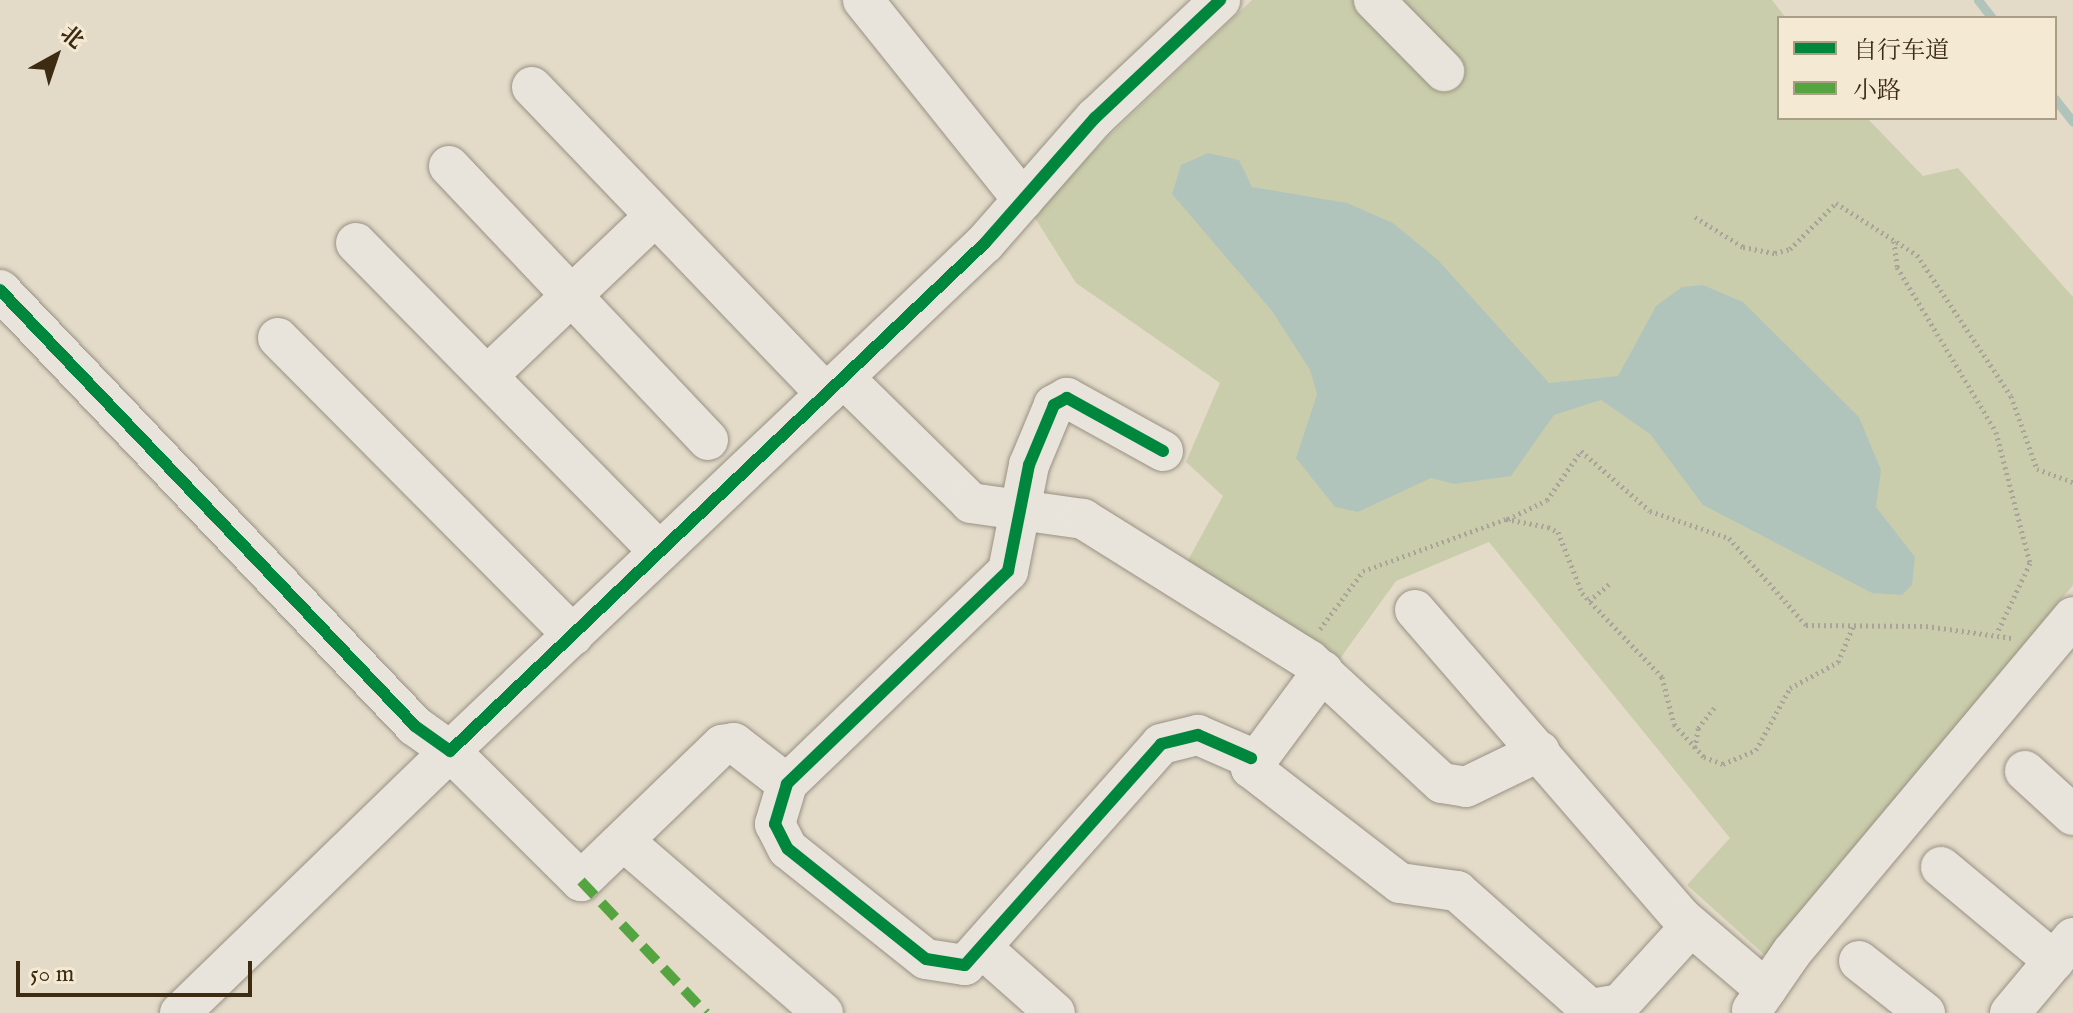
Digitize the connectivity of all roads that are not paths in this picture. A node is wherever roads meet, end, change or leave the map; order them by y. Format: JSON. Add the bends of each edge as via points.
{"nodes":[{"id":1,"x":863,"y":0,"type":"edge"},
{"id":2,"x":1374,"y":0,"type":"edge"},
{"id":3,"x":1216,"y":1,"type":"edge"},
{"id":4,"x":1444,"y":71,"type":"dead end"},
{"id":5,"x":532,"y":87,"type":"dead end"},
{"id":6,"x":449,"y":166,"type":"dead end"},
{"id":7,"x":1023,"y":200,"type":"junction"},
{"id":8,"x":655,"y":216,"type":"junction"},
{"id":9,"x":356,"y":243,"type":"dead end"},
{"id":10,"x":0,"y":290,"type":"edge"},
{"id":11,"x":571,"y":296,"type":"junction"},
{"id":12,"x":278,"y":338,"type":"dead end"},
{"id":13,"x":487,"y":376,"type":"junction"},
{"id":14,"x":835,"y":386,"type":"junction"},
{"id":15,"x":708,"y":440,"type":"dead end"},
{"id":16,"x":1163,"y":451,"type":"dead end"},
{"id":17,"x":1021,"y":510,"type":"junction"},
{"id":18,"x":660,"y":552,"type":"junction"},
{"id":19,"x":1415,"y":610,"type":"dead end"},
{"id":20,"x":573,"y":635,"type":"junction"},
{"id":21,"x":2062,"y":636,"type":"edge"},
{"id":22,"x":1311,"y":662,"type":"junction"},
{"id":23,"x":450,"y":751,"type":"junction"},
{"id":24,"x":1540,"y":751,"type":"junction"},
{"id":25,"x":1251,"y":758,"type":"junction"},
{"id":26,"x":2025,"y":771,"type":"dead end"},
{"id":27,"x":787,"y":784,"type":"junction"},
{"id":28,"x":2073,"y":815,"type":"edge"},
{"id":29,"x":626,"y":843,"type":"junction"},
{"id":30,"x":1941,"y":867,"type":"dead end"},
{"id":31,"x":1691,"y":926,"type":"junction"},
{"id":32,"x":983,"y":949,"type":"junction"},
{"id":33,"x":2064,"y":949,"type":"edge"},
{"id":34,"x":1859,"y":961,"type":"dead end"},
{"id":35,"x":1759,"y":1001,"type":"edge"},
{"id":36,"x":180,"y":1013,"type":"edge"},
{"id":37,"x":823,"y":1013,"type":"edge"},
{"id":38,"x":1055,"y":1013,"type":"edge"},
{"id":39,"x":1925,"y":1013,"type":"edge"},
{"id":40,"x":2010,"y":1013,"type":"edge"}],
"edges":[{"from":1,"to":7,"type":"street"},
{"from":2,"to":4,"type":"street"},
{"from":3,"to":7,"type":"street","via":[[1095,118]]},
{"from":5,"to":8,"type":"street"},
{"from":6,"to":11,"type":"street"},
{"from":7,"to":14,"type":"street"},
{"from":8,"to":11,"type":"street"},
{"from":8,"to":14,"type":"street"},
{"from":9,"to":13,"type":"street"},
{"from":10,"to":23,"type":"street","via":[[415,726]]},
{"from":11,"to":13,"type":"street"},
{"from":11,"to":15,"type":"street"},
{"from":12,"to":20,"type":"street"},
{"from":13,"to":18,"type":"street"},
{"from":14,"to":17,"type":"street","via":[[971,503]]},
{"from":14,"to":18,"type":"street"},
{"from":16,"to":17,"type":"street","via":[[1067,398],[1054,405],[1029,465]]},
{"from":17,"to":22,"type":"street","via":[[1083,519]]},
{"from":17,"to":27,"type":"street","via":[[1008,571],[996,588]]},
{"from":18,"to":20,"type":"street"},
{"from":19,"to":24,"type":"street"},
{"from":20,"to":23,"type":"street"},
{"from":21,"to":35,"type":"street"},
{"from":22,"to":24,"type":"street","via":[[1442,783],[1466,787]]},
{"from":22,"to":25,"type":"street"},
{"from":23,"to":29,"type":"street","via":[[581,881]]},
{"from":23,"to":36,"type":"street"},
{"from":24,"to":31,"type":"street"},
{"from":25,"to":31,"type":"street","via":[[1251,768],[1400,883],[1457,891],[1590,1009],[1620,1004]]},
{"from":25,"to":32,"type":"street","via":[[1198,735],[1161,744]]},
{"from":26,"to":28,"type":"street"},
{"from":27,"to":29,"type":"street","via":[[734,743],[722,745]]},
{"from":27,"to":32,"type":"street","via":[[775,824],[788,849],[926,959],[965,965]]},
{"from":29,"to":37,"type":"street"},
{"from":30,"to":33,"type":"street"},
{"from":31,"to":35,"type":"street"},
{"from":32,"to":38,"type":"street"},
{"from":33,"to":40,"type":"street"},
{"from":34,"to":39,"type":"street"}]}
